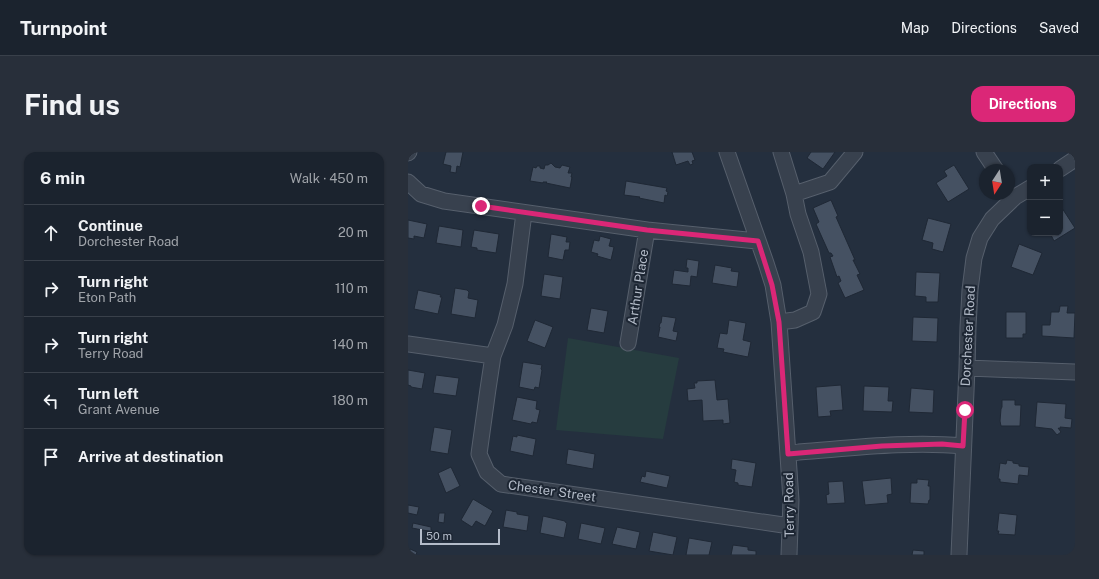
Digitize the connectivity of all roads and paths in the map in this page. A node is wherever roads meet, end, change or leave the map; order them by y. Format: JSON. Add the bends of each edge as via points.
{"nodes":[{"id":1,"x":727,"y":152,"type":"edge"},
{"id":2,"x":782,"y":152,"type":"edge"},
{"id":3,"x":855,"y":152,"type":"edge"},
{"id":4,"x":984,"y":152,"type":"edge"},
{"id":5,"x":1075,"y":159,"type":"edge"},
{"id":6,"x":992,"y":164,"type":"edge"},
{"id":7,"x":1063,"y":167,"type":"edge"},
{"id":8,"x":408,"y":182,"type":"edge"},
{"id":9,"x":1027,"y":189,"type":"edge"},
{"id":10,"x":1015,"y":192,"type":"edge"},
{"id":11,"x":794,"y":194,"type":"junction"},
{"id":12,"x":1007,"y":200,"type":"edge"},
{"id":13,"x":524,"y":213,"type":"junction"},
{"id":14,"x":647,"y":230,"type":"junction"},
{"id":15,"x":758,"y":241,"type":"junction"},
{"id":16,"x":779,"y":322,"type":"junction"},
{"id":17,"x":628,"y":343,"type":"dead end"},
{"id":18,"x":408,"y":344,"type":"edge"},
{"id":19,"x":493,"y":356,"type":"junction"},
{"id":20,"x":967,"y":368,"type":"junction"},
{"id":21,"x":1075,"y":372,"type":"edge"},
{"id":22,"x":963,"y":446,"type":"junction"},
{"id":23,"x":788,"y":454,"type":"junction"},
{"id":24,"x":790,"y":526,"type":"junction"},
{"id":25,"x":789,"y":555,"type":"edge"},
{"id":26,"x":959,"y":555,"type":"edge"}],
"edges":[{"from":1,"to":15,"type":"street","name":"Terry Road"},
{"from":2,"to":11,"type":"street"},
{"from":3,"to":11,"type":"street","via":[[830,182]]},
{"from":4,"to":6,"type":"street"},
{"from":5,"to":7,"type":"street"},
{"from":8,"to":13,"type":"street","via":[[421,194],[444,201]]},
{"from":9,"to":10,"type":"street","name":"Dorchester Road"},
{"from":11,"to":16,"type":"street","via":[[811,252],[819,294],[813,312],[795,320]]},
{"from":12,"to":20,"type":"street","name":"Dorchester Road","via":[[980,238],[974,258]]},
{"from":13,"to":14,"type":"street"},
{"from":13,"to":19,"type":"street","name":"Chester Street","via":[[515,284],[505,325]]},
{"from":14,"to":15,"type":"street"},
{"from":14,"to":17,"type":"street","name":"Arthur Place"},
{"from":15,"to":16,"type":"street","name":"Terry Road","via":[[772,285]]},
{"from":16,"to":23,"type":"street","name":"Terry Road"},
{"from":18,"to":19,"type":"street"},
{"from":19,"to":24,"type":"street","name":"Chester Street","via":[[479,454],[487,472],[501,484]]},
{"from":20,"to":21,"type":"street"},
{"from":20,"to":22,"type":"street","name":"Dorchester Road"},
{"from":22,"to":23,"type":"street","via":[[882,446]]},
{"from":22,"to":26,"type":"street","name":"Dorchester Road"},
{"from":23,"to":24,"type":"street","name":"Terry Road"},
{"from":24,"to":25,"type":"street","name":"Terry Road"}]}
